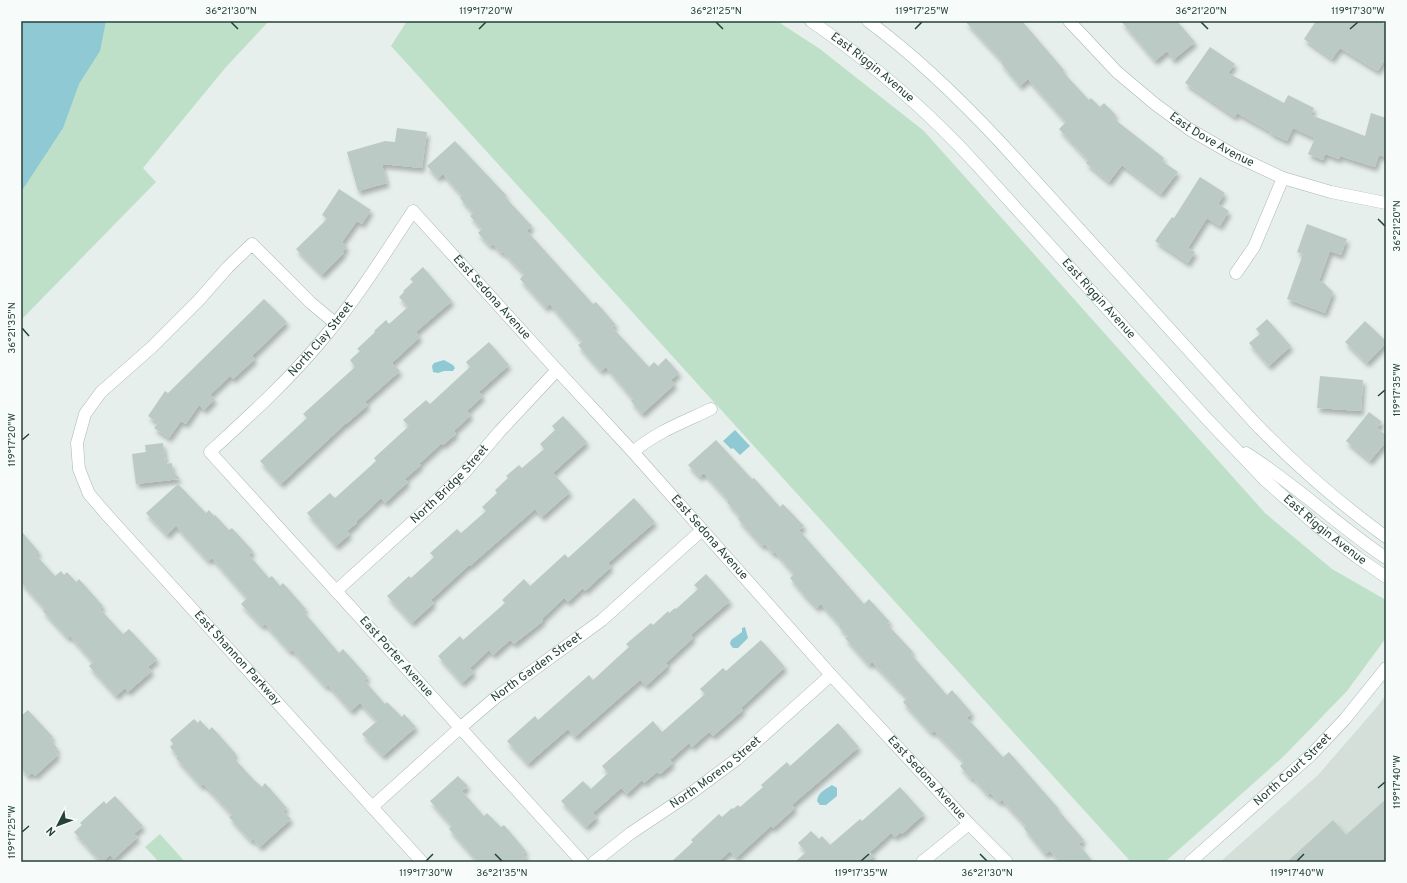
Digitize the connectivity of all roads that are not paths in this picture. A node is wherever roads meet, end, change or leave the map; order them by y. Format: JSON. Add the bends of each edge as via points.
{"nodes":[{"id":1,"x":811,"y":21,"type":"edge"},
{"id":2,"x":868,"y":21,"type":"edge"},
{"id":3,"x":1069,"y":21,"type":"edge"},
{"id":4,"x":1284,"y":178,"type":"junction"},
{"id":5,"x":1386,"y":203,"type":"edge"},
{"id":6,"x":413,"y":211,"type":"joint"},
{"id":7,"x":1236,"y":273,"type":"dead end"},
{"id":8,"x":335,"y":323,"type":"junction"},
{"id":9,"x":557,"y":370,"type":"junction"},
{"id":10,"x":711,"y":409,"type":"dead end"},
{"id":11,"x":1229,"y":443,"type":"junction"},
{"id":12,"x":210,"y":452,"type":"joint"},
{"id":13,"x":633,"y":452,"type":"junction"},
{"id":14,"x":702,"y":530,"type":"junction"},
{"id":15,"x":1386,"y":537,"type":"edge"},
{"id":16,"x":1386,"y":558,"type":"edge"},
{"id":17,"x":1386,"y":577,"type":"edge"},
{"id":18,"x":336,"y":591,"type":"junction"},
{"id":19,"x":1386,"y":668,"type":"edge"},
{"id":20,"x":831,"y":675,"type":"junction"},
{"id":21,"x":460,"y":728,"type":"junction"},
{"id":22,"x":372,"y":807,"type":"junction"},
{"id":23,"x":969,"y":824,"type":"junction"},
{"id":24,"x":422,"y":862,"type":"edge"},
{"id":25,"x":582,"y":862,"type":"edge"},
{"id":26,"x":594,"y":862,"type":"edge"},
{"id":27,"x":922,"y":862,"type":"edge"},
{"id":28,"x":1007,"y":862,"type":"edge"},
{"id":29,"x":1190,"y":862,"type":"edge"}],
"edges":[{"from":1,"to":11,"type":"street","name":"East Riggin Avenue","via":[[879,71],[942,128]]},
{"from":2,"to":15,"type":"street","via":[[920,63],[970,110],[1281,450],[1327,492]]},
{"from":3,"to":4,"type":"street","name":"East Dove Avenue","via":[[1117,72],[1189,129],[1234,155]]},
{"from":4,"to":5,"type":"street","name":"East Dove Avenue","via":[[1331,192]]},
{"from":4,"to":7,"type":"street","via":[[1254,247]]},
{"from":6,"to":8,"type":"street","name":"North Clay Street","via":[[363,288]]},
{"from":6,"to":9,"type":"street","name":"East Sedona Avenue"},
{"from":8,"to":12,"type":"street","name":"North Clay Street","via":[[270,397]]},
{"from":8,"to":22,"type":"street","name":"East Shannon Parkway","via":[[311,304],[252,244],[152,347],[101,392],[85,414],[77,443],[79,469],[89,494]]},
{"from":9,"to":13,"type":"street","name":"East Sedona Avenue"},
{"from":9,"to":18,"type":"street","name":"North Bridge Street","via":[[440,497]]},
{"from":10,"to":13,"type":"street","via":[[660,432]]},
{"from":11,"to":16,"type":"street","via":[[1270,468],[1336,522]]},
{"from":11,"to":17,"type":"street","name":"East Riggin Avenue","via":[[1303,514]]},
{"from":12,"to":18,"type":"street","name":"East Porter Avenue"},
{"from":13,"to":14,"type":"street","name":"East Sedona Avenue"},
{"from":14,"to":20,"type":"street","name":"East Sedona Avenue"},
{"from":14,"to":21,"type":"street","name":"North Garden Street","via":[[602,620],[530,671]]},
{"from":18,"to":21,"type":"street","name":"East Porter Avenue"},
{"from":19,"to":29,"type":"street","name":"North Court Street","via":[[1316,751]]},
{"from":20,"to":23,"type":"street","name":"East Sedona Avenue"},
{"from":20,"to":26,"type":"street","name":"North Moreno Street","via":[[736,760]]},
{"from":21,"to":22,"type":"street","name":"North Garden Street"},
{"from":21,"to":25,"type":"street","name":"East Porter Avenue"},
{"from":22,"to":24,"type":"street","name":"East Shannon Parkway"},
{"from":23,"to":27,"type":"street"},
{"from":23,"to":28,"type":"street","name":"East Sedona Avenue"}]}
